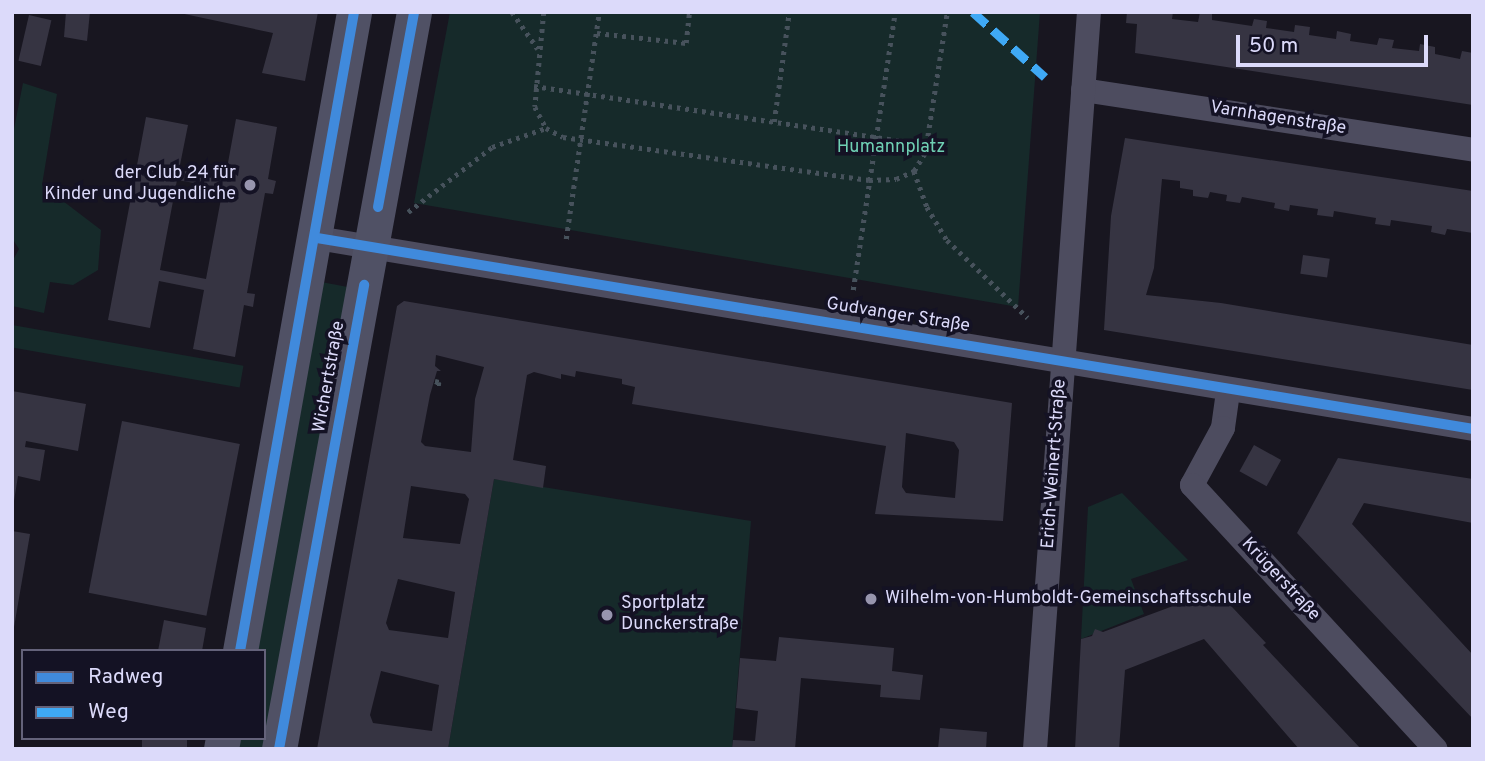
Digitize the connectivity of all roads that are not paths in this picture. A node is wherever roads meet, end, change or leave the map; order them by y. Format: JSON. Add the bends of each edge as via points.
{"nodes":[{"id":1,"x":354,"y":12,"type":"edge"},
{"id":2,"x":414,"y":12,"type":"edge"},
{"id":3,"x":1088,"y":12,"type":"edge"},
{"id":4,"x":1083,"y":90,"type":"junction"},
{"id":5,"x":1473,"y":150,"type":"edge"},
{"id":6,"x":317,"y":238,"type":"junction"},
{"id":7,"x":371,"y":247,"type":"junction"},
{"id":8,"x":1062,"y":364,"type":"junction"},
{"id":9,"x":1228,"y":392,"type":"junction"},
{"id":10,"x":1473,"y":429,"type":"edge"},
{"id":11,"x":240,"y":649,"type":"edge"},
{"id":12,"x":279,"y":749,"type":"edge"},
{"id":13,"x":1035,"y":749,"type":"edge"},
{"id":14,"x":1436,"y":749,"type":"edge"}],
"edges":[{"from":1,"to":6,"type":"street"},
{"from":2,"to":7,"type":"street","name":"Wichertstraße"},
{"from":3,"to":4,"type":"street","name":"Erich-Weinert-Straße"},
{"from":4,"to":5,"type":"street","name":"Varnhagenstraße"},
{"from":4,"to":8,"type":"street","name":"Erich-Weinert-Straße"},
{"from":6,"to":7,"type":"street","name":"Gudvanger Straße"},
{"from":6,"to":11,"type":"street"},
{"from":7,"to":8,"type":"street","name":"Gudvanger Straße"},
{"from":7,"to":12,"type":"street","name":"Wichertstraße"},
{"from":8,"to":9,"type":"street","name":"Gudvanger Straße"},
{"from":8,"to":13,"type":"street","name":"Erich-Weinert-Straße"},
{"from":9,"to":10,"type":"street","name":"Gudvanger Straße"},
{"from":9,"to":14,"type":"street","name":"Krügerstraße","via":[[1223,428],[1192,485]]}]}
